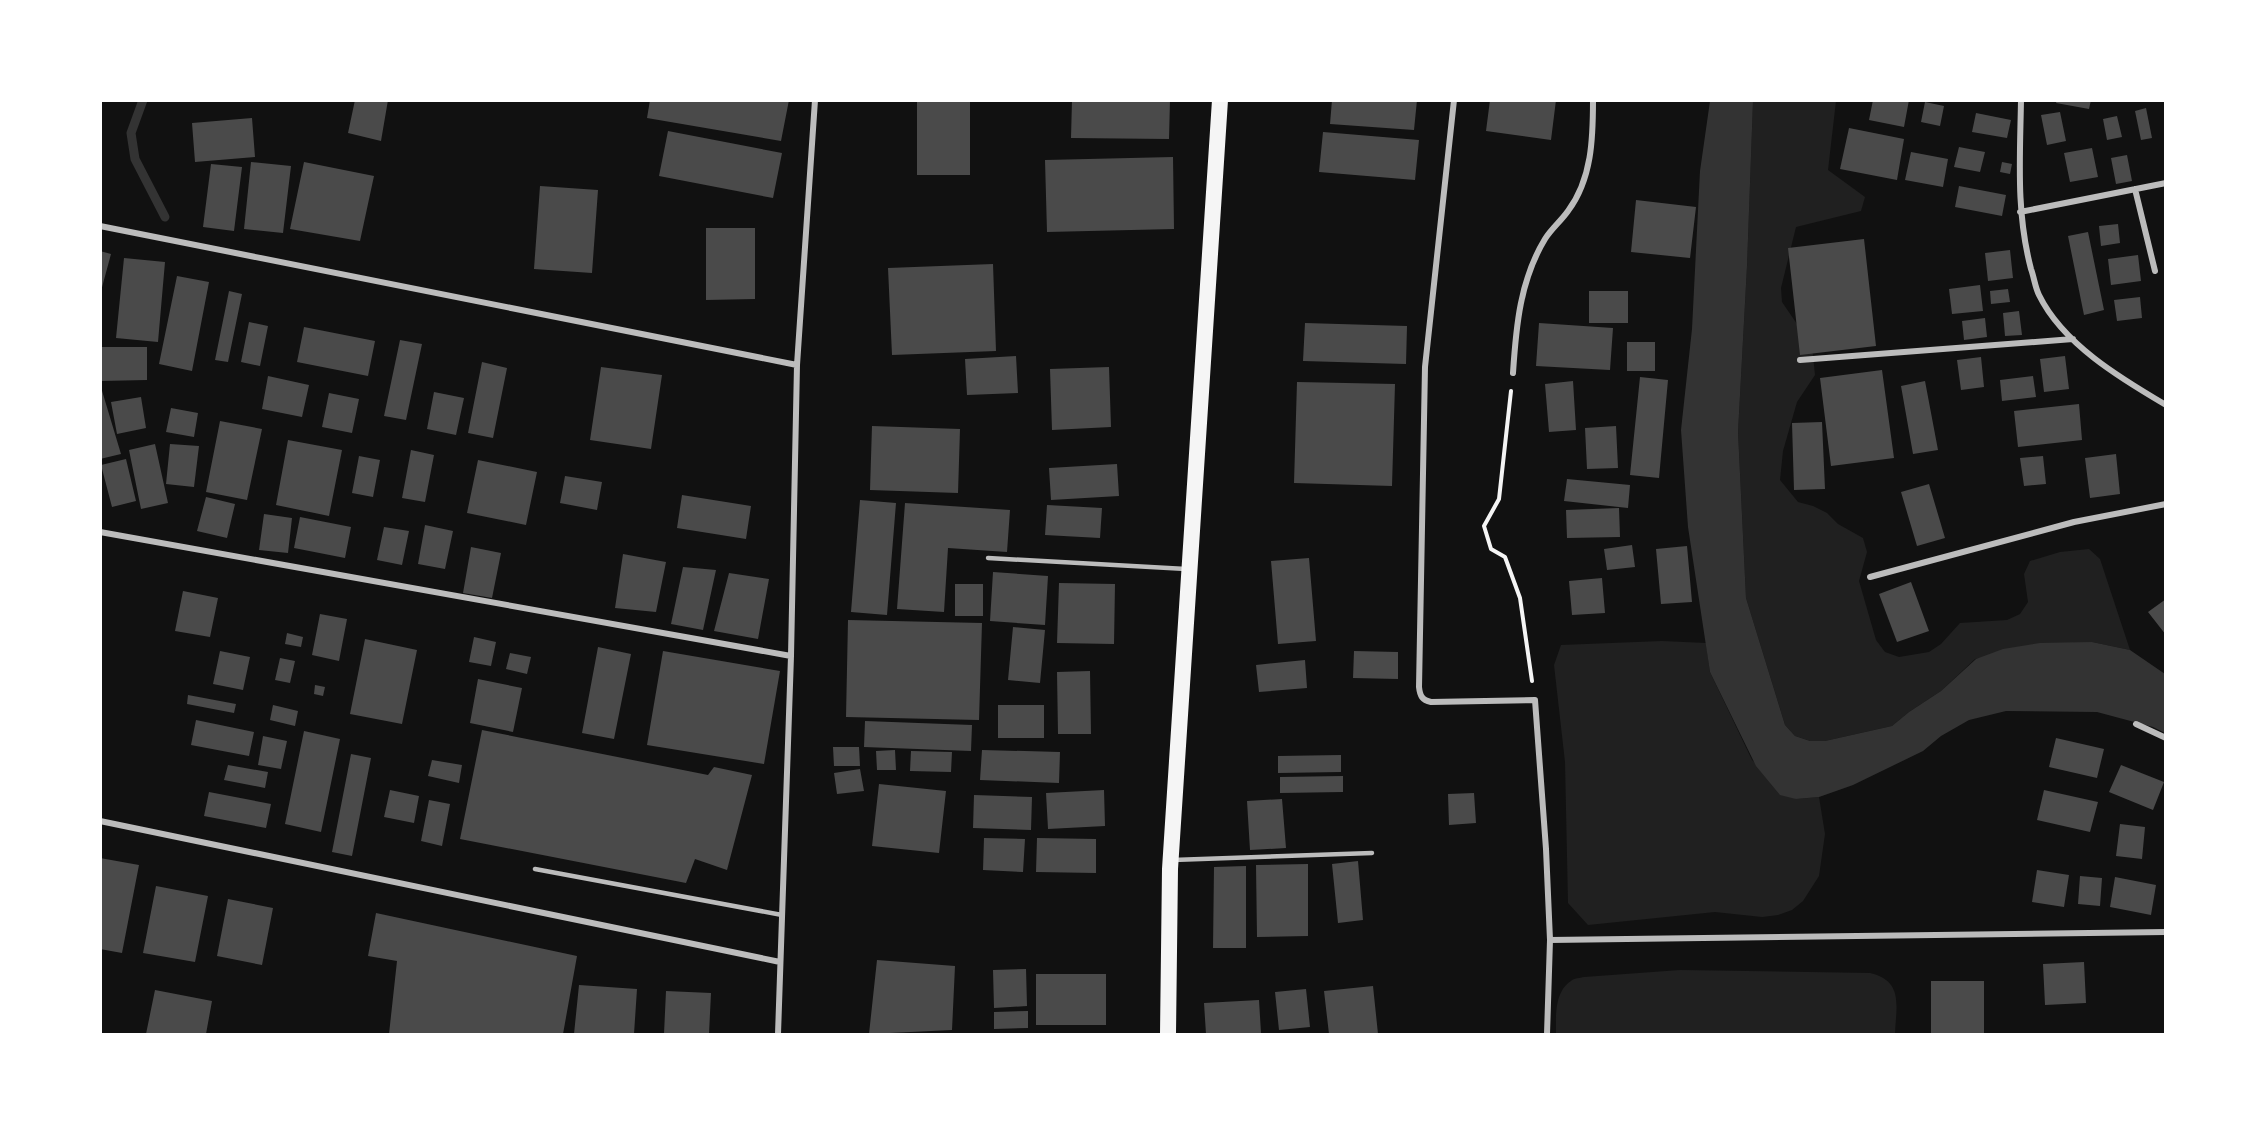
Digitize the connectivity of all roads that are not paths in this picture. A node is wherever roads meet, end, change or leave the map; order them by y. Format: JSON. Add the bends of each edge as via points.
{"nodes":[{"id":1,"x":815,"y":100,"type":"edge"},
{"id":2,"x":1220,"y":100,"type":"edge"},
{"id":3,"x":1454,"y":100,"type":"edge"},
{"id":4,"x":1593,"y":100,"type":"edge"},
{"id":5,"x":2021,"y":100,"type":"edge"},
{"id":6,"x":2166,"y":183,"type":"edge"},
{"id":7,"x":2134,"y":189,"type":"junction"},
{"id":8,"x":2020,"y":212,"type":"junction"},
{"id":9,"x":100,"y":226,"type":"edge"},
{"id":10,"x":2155,"y":271,"type":"dead end"},
{"id":11,"x":2073,"y":339,"type":"junction"},
{"id":12,"x":1800,"y":360,"type":"dead end"},
{"id":13,"x":797,"y":365,"type":"junction"},
{"id":14,"x":1512,"y":373,"type":"road end"},
{"id":15,"x":2166,"y":405,"type":"edge"},
{"id":16,"x":2166,"y":504,"type":"edge"},
{"id":17,"x":100,"y":532,"type":"edge"},
{"id":18,"x":988,"y":558,"type":"dead end"},
{"id":19,"x":1189,"y":570,"type":"junction"},
{"id":20,"x":1870,"y":577,"type":"dead end"},
{"id":21,"x":791,"y":656,"type":"junction"},
{"id":22,"x":2136,"y":724,"type":"dead end"},
{"id":23,"x":2166,"y":738,"type":"edge"},
{"id":24,"x":100,"y":821,"type":"edge"},
{"id":25,"x":1372,"y":853,"type":"dead end"},
{"id":26,"x":1170,"y":860,"type":"junction"},
{"id":27,"x":535,"y":868,"type":"dead end"},
{"id":28,"x":782,"y":915,"type":"junction"},
{"id":29,"x":2166,"y":932,"type":"edge"},
{"id":30,"x":1550,"y":940,"type":"junction"},
{"id":31,"x":780,"y":962,"type":"junction"},
{"id":32,"x":778,"y":1035,"type":"edge"},
{"id":33,"x":1168,"y":1035,"type":"edge"},
{"id":34,"x":1547,"y":1035,"type":"edge"}],
"edges":[{"from":1,"to":13,"type":"street"},
{"from":2,"to":19,"type":"highway"},
{"from":3,"to":30,"type":"street","via":[[1425,367],[1420,695],[1431,702],[1535,700]]},
{"from":4,"to":14,"type":"street","via":[[1587,173],[1569,210],[1545,239],[1532,268],[1519,309]]},
{"from":5,"to":8,"type":"street"},
{"from":6,"to":7,"type":"street"},
{"from":7,"to":8,"type":"street"},
{"from":7,"to":10,"type":"street"},
{"from":8,"to":11,"type":"street","via":[[2038,294]]},
{"from":9,"to":13,"type":"street"},
{"from":11,"to":12,"type":"street"},
{"from":11,"to":15,"type":"street","via":[[2114,375]]},
{"from":13,"to":21,"type":"street"},
{"from":16,"to":20,"type":"street","via":[[2093,518]]},
{"from":17,"to":21,"type":"street"},
{"from":18,"to":19,"type":"lane"},
{"from":19,"to":26,"type":"highway"},
{"from":21,"to":28,"type":"street"},
{"from":22,"to":23,"type":"street"},
{"from":24,"to":31,"type":"street"},
{"from":25,"to":26,"type":"lane"},
{"from":26,"to":33,"type":"highway"},
{"from":27,"to":28,"type":"lane"},
{"from":28,"to":31,"type":"street"},
{"from":29,"to":30,"type":"street"},
{"from":30,"to":34,"type":"street"},
{"from":31,"to":32,"type":"street"}]}
